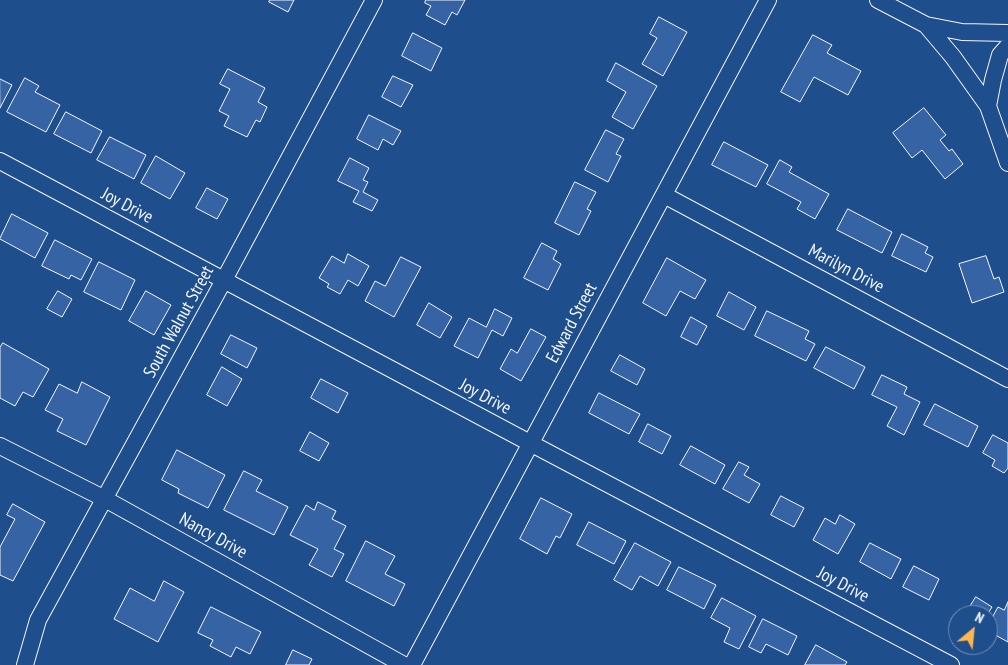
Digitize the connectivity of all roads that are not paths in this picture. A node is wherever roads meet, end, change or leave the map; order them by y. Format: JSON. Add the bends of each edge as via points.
{"nodes":[{"id":1,"x":374,"y":0,"type":"edge"},
{"id":2,"x":768,"y":0,"type":"edge"},
{"id":3,"x":878,"y":0,"type":"edge"},
{"id":4,"x":926,"y":25,"type":"junction"},
{"id":5,"x":1008,"y":33,"type":"edge"},
{"id":6,"x":1008,"y":46,"type":"edge"},
{"id":7,"x":988,"y":106,"type":"junction"},
{"id":8,"x":0,"y":161,"type":"edge"},
{"id":9,"x":1008,"y":163,"type":"edge"},
{"id":10,"x":664,"y":195,"type":"junction"},
{"id":11,"x":224,"y":280,"type":"junction"},
{"id":12,"x":1008,"y":379,"type":"edge"},
{"id":13,"x":530,"y":444,"type":"junction"},
{"id":14,"x":0,"y":446,"type":"edge"},
{"id":15,"x":105,"y":500,"type":"junction"},
{"id":16,"x":25,"y":665,"type":"edge"},
{"id":17,"x":404,"y":665,"type":"edge"},
{"id":18,"x":412,"y":665,"type":"edge"},
{"id":19,"x":952,"y":665,"type":"edge"}],
"edges":[{"from":1,"to":11,"type":"street","name":"South Walnut Street"},
{"from":2,"to":10,"type":"street","name":"Edward Street"},
{"from":3,"to":4,"type":"street"},
{"from":4,"to":5,"type":"street","via":[[962,32]]},
{"from":4,"to":7,"type":"street"},
{"from":6,"to":7,"type":"street","via":[[1000,55]]},
{"from":7,"to":9,"type":"street"},
{"from":8,"to":11,"type":"street","name":"Joy Drive"},
{"from":10,"to":12,"type":"street","name":"Marilyn Drive"},
{"from":10,"to":13,"type":"street","name":"Edward Street"},
{"from":11,"to":13,"type":"street","name":"Joy Drive"},
{"from":11,"to":15,"type":"street","name":"South Walnut Street"},
{"from":13,"to":18,"type":"street","name":"Edward Street"},
{"from":13,"to":19,"type":"street","name":"Joy Drive"},
{"from":14,"to":15,"type":"street","name":"Nancy Drive"},
{"from":15,"to":16,"type":"street","name":"South Walnut Street","via":[[38,620]]},
{"from":15,"to":17,"type":"street","name":"Nancy Drive"}]}
